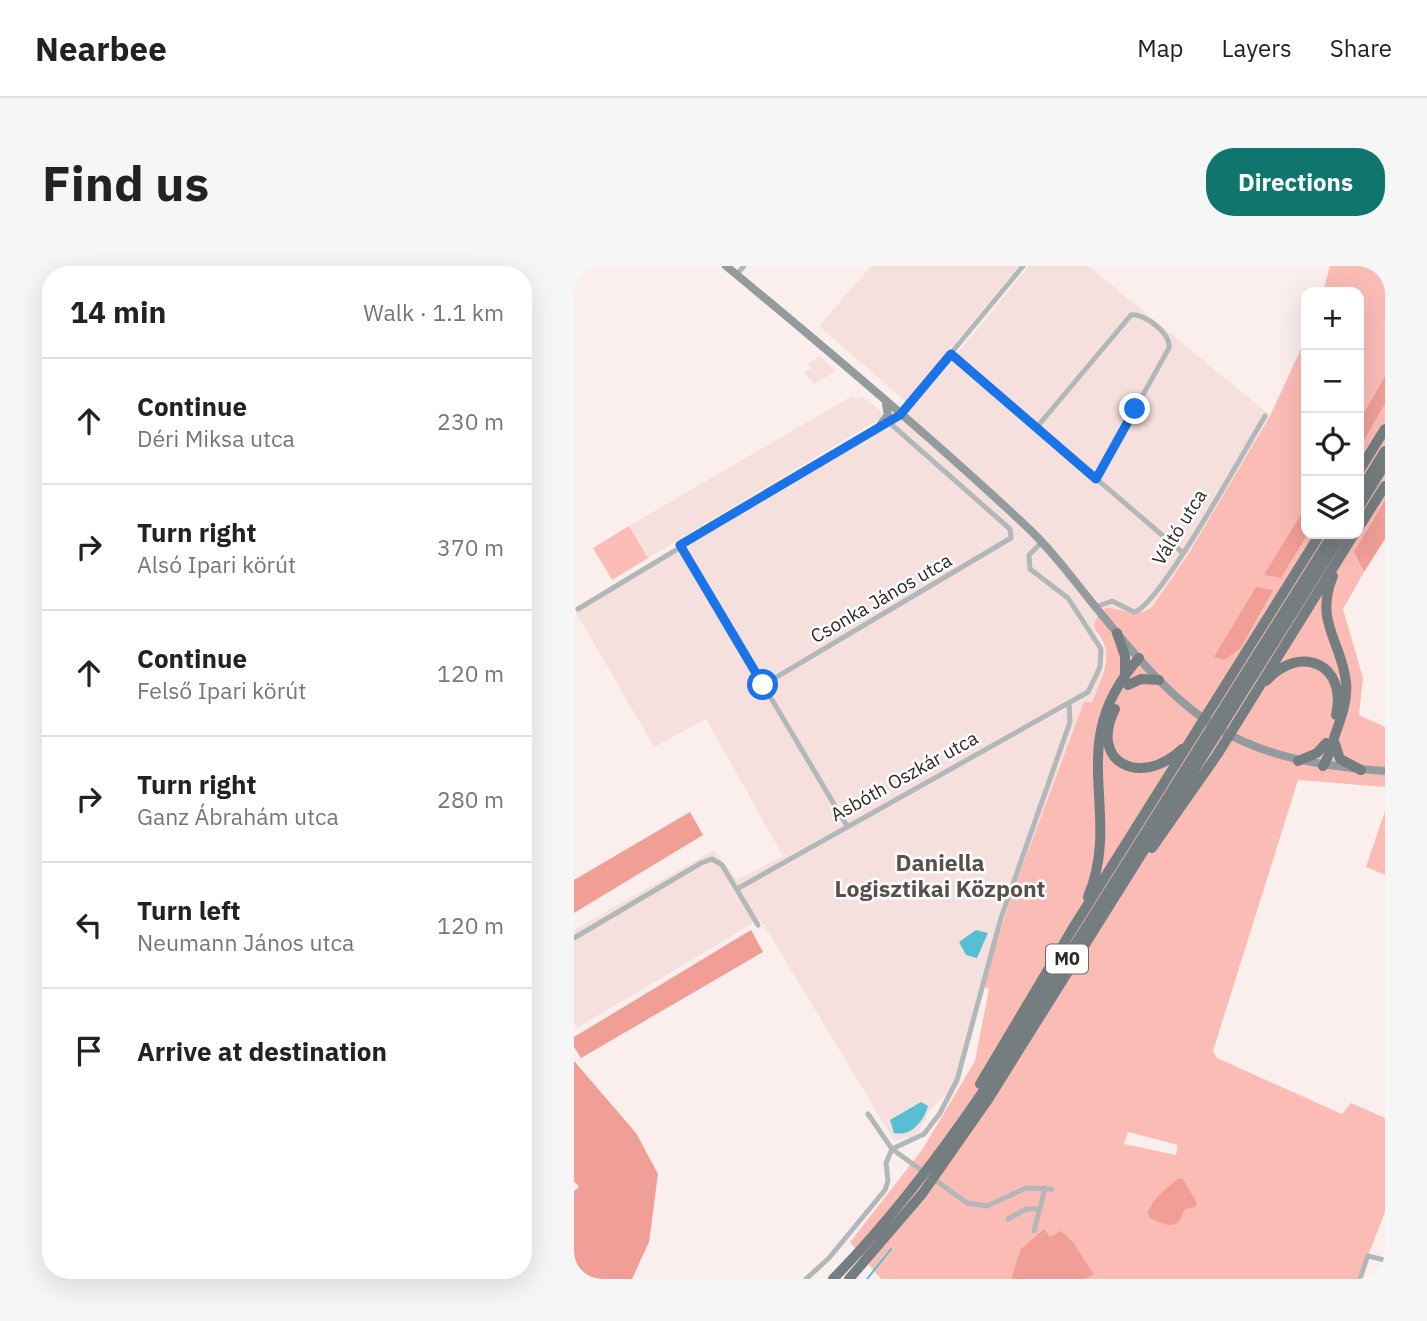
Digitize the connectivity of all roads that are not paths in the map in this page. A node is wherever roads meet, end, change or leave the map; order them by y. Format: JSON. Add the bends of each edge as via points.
{"nodes":[{"id":1,"x":726,"y":266,"type":"edge"},
{"id":2,"x":744,"y":266,"type":"edge"},
{"id":3,"x":1023,"y":266,"type":"edge"},
{"id":4,"x":736,"y":275,"type":"junction"},
{"id":5,"x":951,"y":354,"type":"junction"},
{"id":6,"x":884,"y":402,"type":"junction"},
{"id":7,"x":900,"y":415,"type":"junction"},
{"id":8,"x":1265,"y":416,"type":"dead end"},
{"id":9,"x":890,"y":420,"type":"junction"},
{"id":10,"x":881,"y":424,"type":"junction"},
{"id":11,"x":1037,"y":427,"type":"junction"},
{"id":12,"x":1385,"y":429,"type":"edge"},
{"id":13,"x":1385,"y":451,"type":"edge"},
{"id":14,"x":1364,"y":463,"type":"edge"},
{"id":15,"x":1385,"y":464,"type":"edge"},
{"id":16,"x":1096,"y":479,"type":"junction"},
{"id":17,"x":1364,"y":485,"type":"edge"},
{"id":18,"x":1385,"y":486,"type":"edge"},
{"id":19,"x":1364,"y":499,"type":"edge"},
{"id":20,"x":1364,"y":519,"type":"edge"},
{"id":21,"x":1317,"y":539,"type":"edge"},
{"id":22,"x":1330,"y":539,"type":"edge"},
{"id":23,"x":1339,"y":539,"type":"edge"},
{"id":24,"x":1351,"y":539,"type":"edge"},
{"id":25,"x":1042,"y":542,"type":"junction"},
{"id":26,"x":680,"y":545,"type":"junction"},
{"id":27,"x":1344,"y":550,"type":"junction"},
{"id":28,"x":1183,"y":553,"type":"junction"},
{"id":29,"x":1096,"y":607,"type":"junction"},
{"id":30,"x":578,"y":609,"type":"dead end"},
{"id":31,"x":1116,"y":633,"type":"junction"},
{"id":32,"x":1139,"y":658,"type":"junction"},
{"id":33,"x":1159,"y":681,"type":"junction"},
{"id":34,"x":1126,"y":682,"type":"junction"},
{"id":35,"x":763,"y":685,"type":"junction"},
{"id":36,"x":1069,"y":703,"type":"junction"},
{"id":37,"x":1247,"y":706,"type":"junction"},
{"id":38,"x":1196,"y":732,"type":"junction"},
{"id":39,"x":1330,"y":740,"type":"junction"},
{"id":40,"x":1298,"y":761,"type":"junction"},
{"id":41,"x":1322,"y":766,"type":"junction"},
{"id":42,"x":1361,"y":770,"type":"junction"},
{"id":43,"x":1385,"y":771,"type":"edge"},
{"id":44,"x":847,"y":826,"type":"junction"},
{"id":45,"x":1127,"y":878,"type":"junction"},
{"id":46,"x":737,"y":889,"type":"junction"},
{"id":47,"x":758,"y":925,"type":"dead end"},
{"id":48,"x":1073,"y":928,"type":"junction"},
{"id":49,"x":574,"y":938,"type":"edge"},
{"id":50,"x":868,"y":1114,"type":"dead end"},
{"id":51,"x":892,"y":1149,"type":"junction"},
{"id":52,"x":932,"y":1166,"type":"junction"},
{"id":53,"x":1040,"y":1209,"type":"junction"},
{"id":54,"x":1008,"y":1219,"type":"dead end"},
{"id":55,"x":1034,"y":1231,"type":"dead end"},
{"id":56,"x":1385,"y":1261,"type":"edge"},
{"id":57,"x":806,"y":1279,"type":"edge"},
{"id":58,"x":833,"y":1279,"type":"edge"},
{"id":59,"x":849,"y":1279,"type":"edge"},
{"id":60,"x":1360,"y":1279,"type":"edge"}],
"edges":[{"from":1,"to":4,"type":"main road"},
{"from":2,"to":4,"type":"street"},
{"from":3,"to":5,"type":"street"},
{"from":4,"to":6,"type":"main road"},
{"from":5,"to":7,"type":"street"},
{"from":5,"to":11,"type":"street"},
{"from":6,"to":7,"type":"main road"},
{"from":6,"to":10,"type":"main road","via":[[888,415]]},
{"from":7,"to":9,"type":"street"},
{"from":7,"to":25,"type":"main road"},
{"from":8,"to":28,"type":"street","name":"Váltó utca"},
{"from":9,"to":10,"type":"street"},
{"from":9,"to":35,"type":"street","name":"Csonka János utca","via":[[1010,529],[1010,541]]},
{"from":10,"to":26,"type":"street"},
{"from":11,"to":16,"type":"street"},
{"from":11,"to":16,"type":"street","via":[[1131,315],[1142,316],[1164,334],[1170,348]]},
{"from":12,"to":14,"type":"highway"},
{"from":13,"to":17,"type":"highway"},
{"from":15,"to":19,"type":"highway"},
{"from":16,"to":28,"type":"street"},
{"from":18,"to":20,"type":"highway"},
{"from":21,"to":38,"type":"highway"},
{"from":22,"to":52,"type":"highway","number":"M0","via":[[1017,1039]]},
{"from":23,"to":45,"type":"highway","number":"M0"},
{"from":24,"to":27,"type":"highway"},
{"from":25,"to":29,"type":"main road"},
{"from":25,"to":36,"type":"street","name":"Asbóth Oszkár utca","via":[[1029,555],[1030,569],[1068,598],[1101,649],[1100,667],[1088,692]]},
{"from":26,"to":30,"type":"street"},
{"from":26,"to":35,"type":"street"},
{"from":27,"to":37,"type":"highway"},
{"from":27,"to":39,"type":"highway","via":[[1326,601],[1328,632],[1346,686],[1346,702]]},
{"from":28,"to":29,"type":"street","name":"Váltó utca","via":[[1142,610],[1131,612],[1108,601]]},
{"from":29,"to":31,"type":"main road"},
{"from":31,"to":32,"type":"main road"},
{"from":31,"to":34,"type":"highway","via":[[1125,656]]},
{"from":32,"to":33,"type":"main road"},
{"from":32,"to":34,"type":"highway"},
{"from":33,"to":34,"type":"highway"},
{"from":33,"to":40,"type":"main road","via":[[1191,712],[1239,741]]},
{"from":34,"to":38,"type":"highway","via":[[1108,724],[1108,740],[1120,762],[1141,769],[1158,766]]},
{"from":34,"to":48,"type":"highway","via":[[1105,714],[1098,735],[1100,855],[1093,886]]},
{"from":35,"to":44,"type":"street"},
{"from":36,"to":44,"type":"street","name":"Asbóth Oszkár utca"},
{"from":36,"to":51,"type":"street","via":[[1070,722],[1001,918],[957,1080],[924,1134]]},
{"from":37,"to":39,"type":"highway","via":[[1270,676],[1287,664],[1319,665],[1330,673],[1338,692]]},
{"from":37,"to":45,"type":"highway","via":[[1189,796]]},
{"from":38,"to":48,"type":"highway"},
{"from":39,"to":40,"type":"highway","via":[[1317,753]]},
{"from":39,"to":41,"type":"highway"},
{"from":39,"to":42,"type":"highway","via":[[1340,759]]},
{"from":40,"to":41,"type":"main road"},
{"from":41,"to":42,"type":"main road"},
{"from":42,"to":43,"type":"main road"},
{"from":44,"to":46,"type":"street","name":"Asbóth Oszkár utca"},
{"from":45,"to":59,"type":"highway","number":"M0","via":[[950,1156]]},
{"from":46,"to":47,"type":"street"},
{"from":46,"to":49,"type":"street","via":[[720,863],[707,861]]},
{"from":48,"to":52,"type":"highway"},
{"from":50,"to":51,"type":"street"},
{"from":51,"to":53,"type":"street","via":[[967,1203],[982,1206],[999,1203],[1026,1188],[1048,1189]]},
{"from":51,"to":57,"type":"street","via":[[886,1163],[885,1190]]},
{"from":52,"to":58,"type":"highway","number":"M0"},
{"from":53,"to":54,"type":"street","via":[[1026,1209]]},
{"from":53,"to":55,"type":"street"},
{"from":56,"to":60,"type":"street","via":[[1368,1257]]}]}
